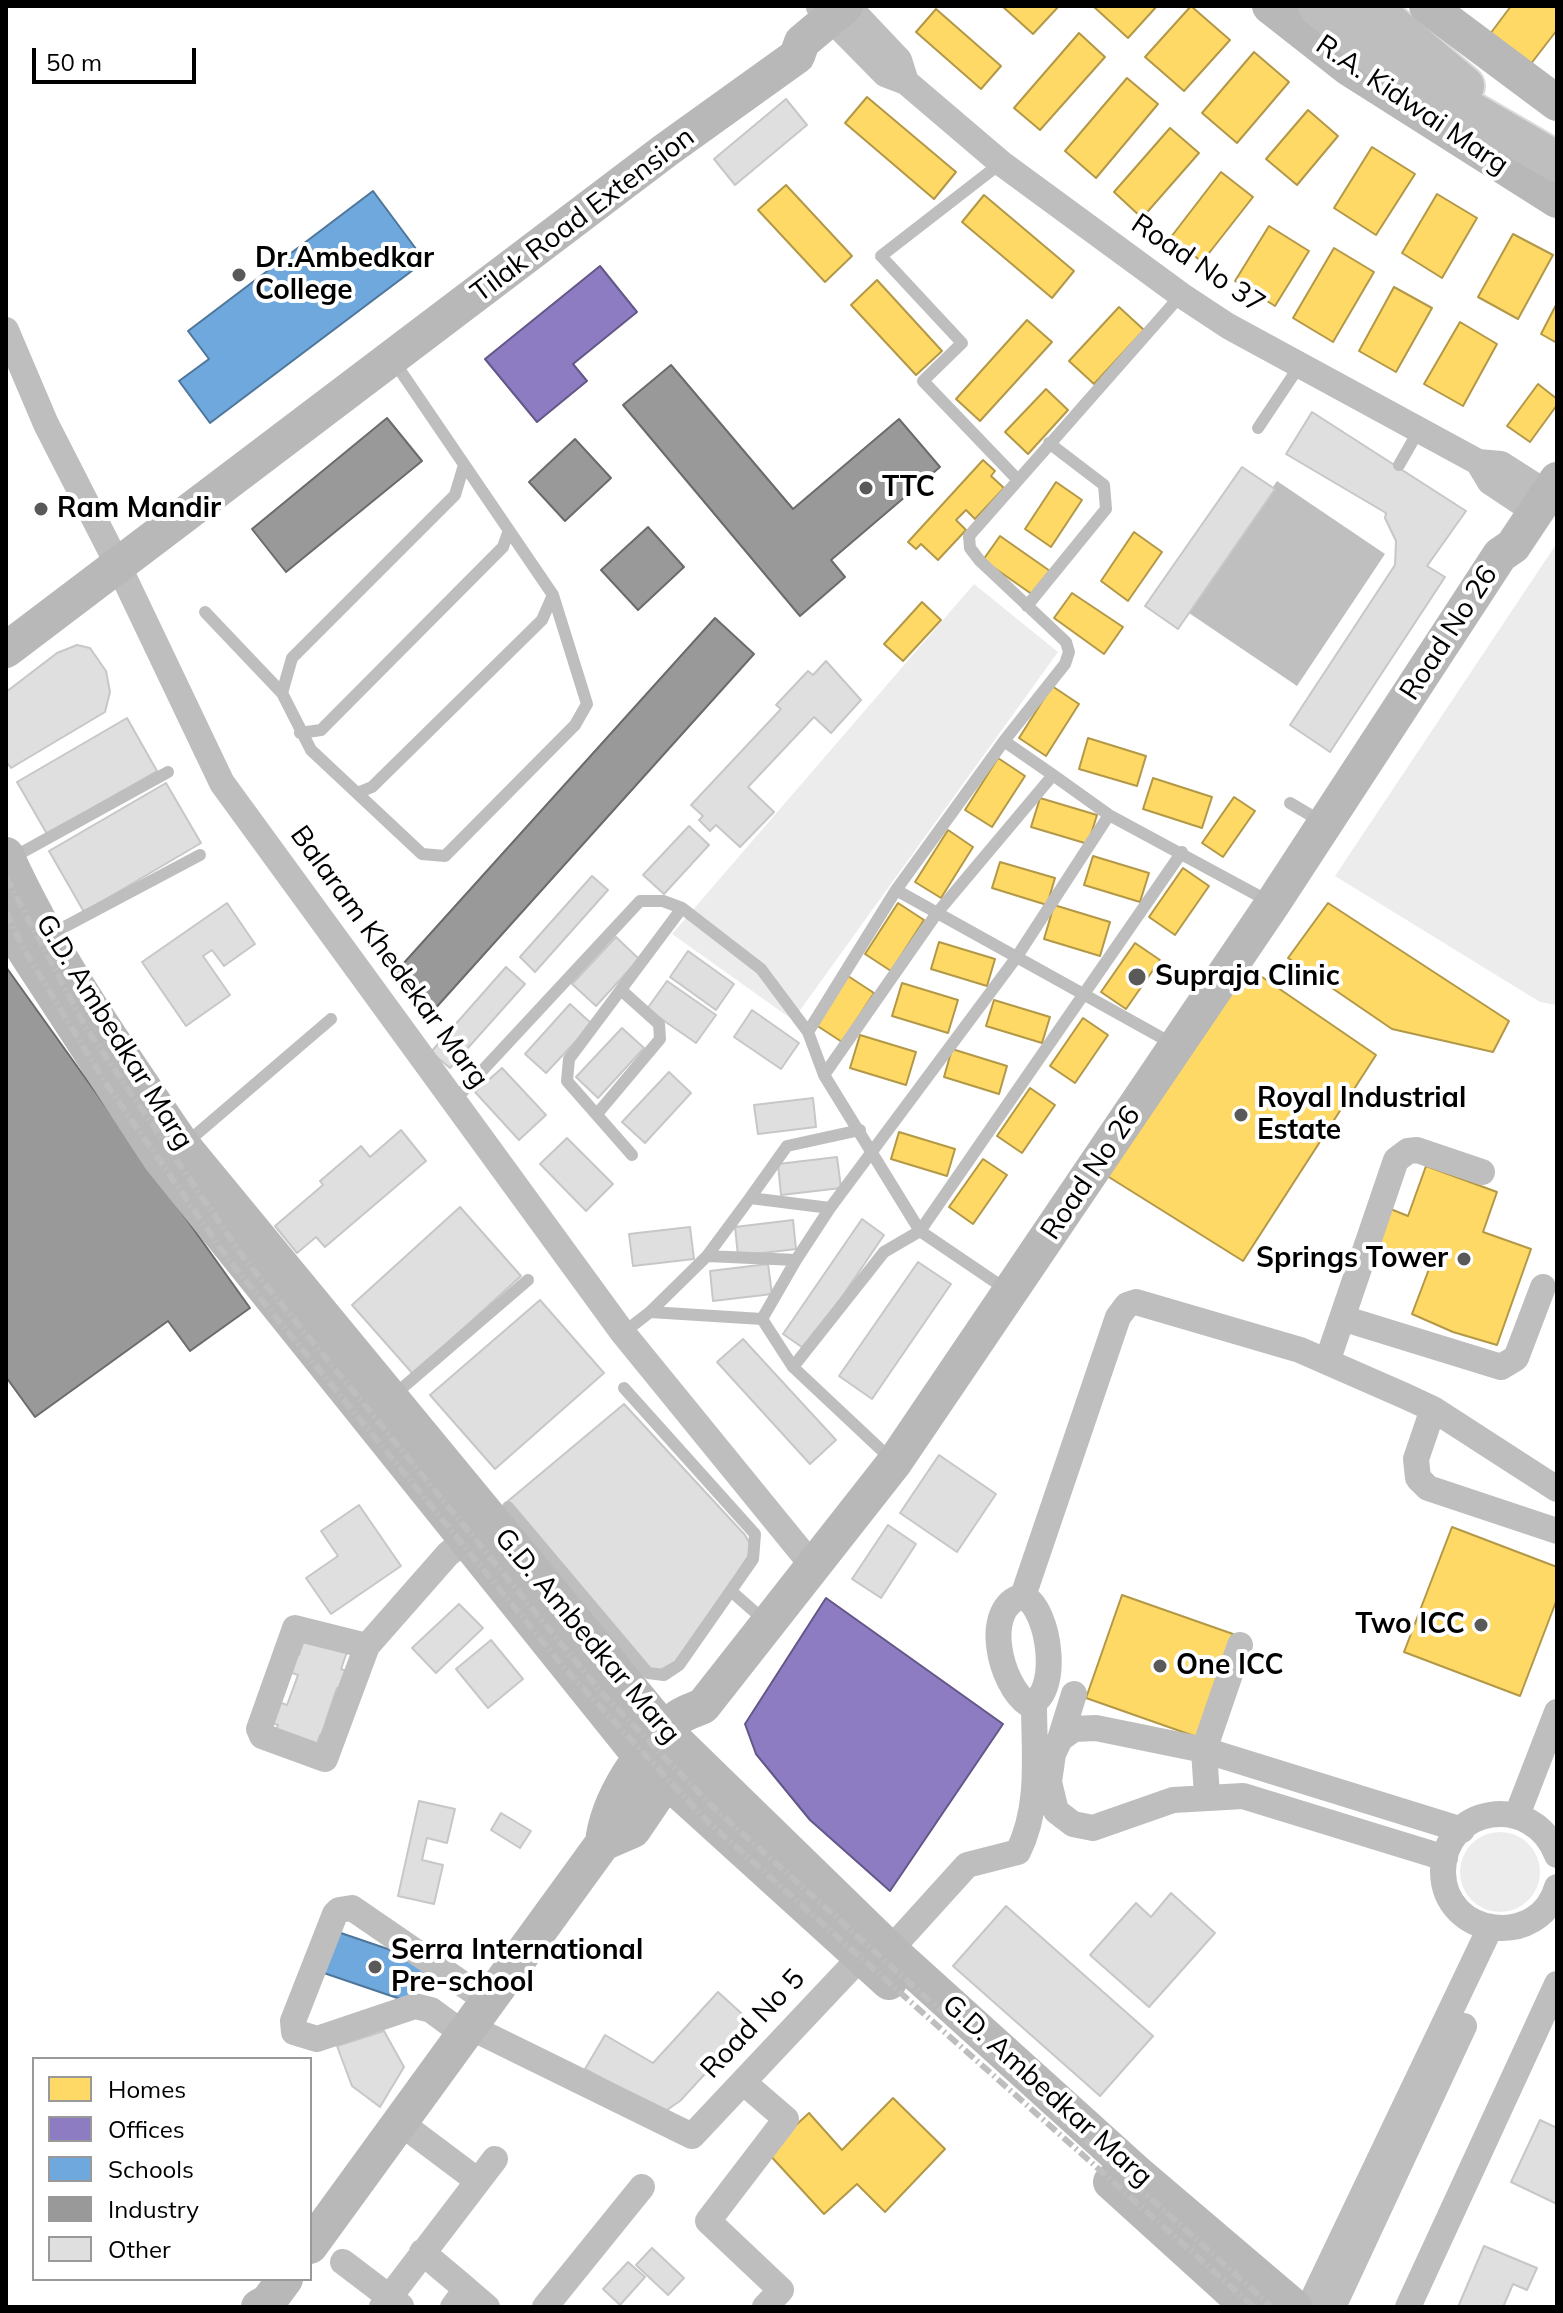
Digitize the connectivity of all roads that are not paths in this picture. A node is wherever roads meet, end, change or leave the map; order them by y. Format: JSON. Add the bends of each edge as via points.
{"nodes":[{"id":1,"x":1270,"y":6,"type":"edge"},
{"id":2,"x":1318,"y":6,"type":"edge"},
{"id":3,"x":1369,"y":6,"type":"edge"},
{"id":4,"x":1427,"y":6,"type":"edge"},
{"id":5,"x":845,"y":13,"type":"edge"},
{"id":6,"x":1557,"y":103,"type":"edge"},
{"id":7,"x":1557,"y":139,"type":"edge"},
{"id":8,"x":1557,"y":162,"type":"edge"},
{"id":9,"x":1001,"y":163,"type":"junction"},
{"id":10,"x":1557,"y":200,"type":"edge"},
{"id":11,"x":1181,"y":295,"type":"junction"},
{"id":12,"x":6,"y":330,"type":"edge"},
{"id":13,"x":393,"y":360,"type":"junction"},
{"id":14,"x":1300,"y":365,"type":"junction"},
{"id":15,"x":1258,"y":428,"type":"dead end"},
{"id":16,"x":1419,"y":430,"type":"junction"},
{"id":17,"x":1049,"y":443,"type":"junction"},
{"id":18,"x":1557,"y":457,"type":"edge"},
{"id":19,"x":464,"y":465,"type":"junction"},
{"id":20,"x":1399,"y":465,"type":"dead end"},
{"id":21,"x":1017,"y":479,"type":"junction"},
{"id":22,"x":1540,"y":495,"type":"edge"},
{"id":23,"x":509,"y":530,"type":"junction"},
{"id":24,"x":119,"y":567,"type":"junction"},
{"id":25,"x":553,"y":595,"type":"junction"},
{"id":26,"x":1027,"y":606,"type":"junction"},
{"id":27,"x":205,"y":612,"type":"dead end"},
{"id":28,"x":6,"y":650,"type":"edge"},
{"id":29,"x":282,"y":693,"type":"junction"},
{"id":30,"x":300,"y":733,"type":"junction"},
{"id":31,"x":1004,"y":741,"type":"junction"},
{"id":32,"x":168,"y":772,"type":"dead end"},
{"id":33,"x":1053,"y":775,"type":"junction"},
{"id":34,"x":357,"y":793,"type":"junction"},
{"id":35,"x":1290,"y":803,"type":"dead end"},
{"id":36,"x":1109,"y":815,"type":"junction"},
{"id":37,"x":1324,"y":824,"type":"junction"},
{"id":38,"x":1182,"y":852,"type":"junction"},
{"id":39,"x":200,"y":855,"type":"dead end"},
{"id":40,"x":7,"y":859,"type":"edge"},
{"id":41,"x":896,"y":890,"type":"junction"},
{"id":42,"x":1273,"y":903,"type":"junction"},
{"id":43,"x":682,"y":908,"type":"junction"},
{"id":44,"x":937,"y":913,"type":"junction"},
{"id":45,"x":6,"y":916,"type":"edge"},
{"id":46,"x":36,"y":942,"type":"junction"},
{"id":47,"x":1016,"y":958,"type":"junction"},
{"id":48,"x":621,"y":990,"type":"junction"},
{"id":49,"x":1082,"y":993,"type":"junction"},
{"id":50,"x":331,"y":1019,"type":"dead end"},
{"id":51,"x":808,"y":1032,"type":"junction"},
{"id":52,"x":1177,"y":1045,"type":"junction"},
{"id":53,"x":824,"y":1075,"type":"junction"},
{"id":54,"x":454,"y":1101,"type":"junction"},
{"id":55,"x":597,"y":1114,"type":"junction"},
{"id":56,"x":860,"y":1130,"type":"junction"},
{"id":57,"x":873,"y":1149,"type":"junction"},
{"id":58,"x":172,"y":1152,"type":"junction"},
{"id":59,"x":632,"y":1155,"type":"dead end"},
{"id":60,"x":1482,"y":1172,"type":"dead end"},
{"id":61,"x":750,"y":1198,"type":"junction"},
{"id":62,"x":830,"y":1208,"type":"junction"},
{"id":63,"x":920,"y":1231,"type":"junction"},
{"id":64,"x":707,"y":1256,"type":"junction"},
{"id":65,"x":796,"y":1260,"type":"junction"},
{"id":66,"x":274,"y":1276,"type":"junction"},
{"id":67,"x":528,"y":1280,"type":"dead end"},
{"id":68,"x":1543,"y":1287,"type":"dead end"},
{"id":69,"x":1010,"y":1292,"type":"junction"},
{"id":70,"x":650,"y":1312,"type":"junction"},
{"id":71,"x":1342,"y":1318,"type":"junction"},
{"id":72,"x":762,"y":1319,"type":"junction"},
{"id":73,"x":623,"y":1333,"type":"junction"},
{"id":74,"x":1327,"y":1362,"type":"junction"},
{"id":75,"x":793,"y":1367,"type":"junction"},
{"id":76,"x":624,"y":1388,"type":"dead end"},
{"id":77,"x":389,"y":1399,"type":"junction"},
{"id":78,"x":1433,"y":1409,"type":"junction"},
{"id":79,"x":702,"y":1429,"type":"junction"},
{"id":80,"x":681,"y":1451,"type":"junction"},
{"id":81,"x":894,"y":1463,"type":"junction"},
{"id":82,"x":1557,"y":1489,"type":"edge"},
{"id":83,"x":479,"y":1521,"type":"junction"},
{"id":84,"x":1557,"y":1531,"type":"edge"},
{"id":85,"x":538,"y":1560,"type":"junction"},
{"id":86,"x":812,"y":1565,"type":"junction"},
{"id":87,"x":731,"y":1591,"type":"junction"},
{"id":88,"x":1023,"y":1596,"type":"junction"},
{"id":89,"x":766,"y":1622,"type":"junction"},
{"id":90,"x":1240,"y":1645,"type":"dead end"},
{"id":91,"x":367,"y":1646,"type":"junction"},
{"id":92,"x":1079,"y":1695,"type":"dead end"},
{"id":93,"x":1034,"y":1703,"type":"junction"},
{"id":94,"x":1557,"y":1712,"type":"edge"},
{"id":95,"x":1067,"y":1734,"type":"junction"},
{"id":96,"x":1204,"y":1750,"type":"junction"},
{"id":97,"x":664,"y":1755,"type":"junction"},
{"id":98,"x":1302,"y":1780,"type":"junction"},
{"id":99,"x":1207,"y":1796,"type":"junction"},
{"id":100,"x":1292,"y":1811,"type":"junction"},
{"id":101,"x":1517,"y":1815,"type":"junction"},
{"id":102,"x":1462,"y":1830,"type":"junction"},
{"id":103,"x":1557,"y":1855,"type":"edge"},
{"id":104,"x":1445,"y":1858,"type":"junction"},
{"id":105,"x":1557,"y":1887,"type":"edge"},
{"id":106,"x":1500,"y":1928,"type":"junction"},
{"id":107,"x":876,"y":1948,"type":"junction"},
{"id":108,"x":451,"y":1976,"type":"junction"},
{"id":109,"x":1557,"y":1984,"type":"edge"},
{"id":110,"x":431,"y":2010,"type":"junction"},
{"id":111,"x":475,"y":2021,"type":"junction"},
{"id":112,"x":743,"y":2082,"type":"junction"},
{"id":113,"x":402,"y":2124,"type":"junction"},
{"id":114,"x":495,"y":2159,"type":"dead end"},
{"id":115,"x":478,"y":2181,"type":"junction"},
{"id":116,"x":1131,"y":2184,"type":"junction"},
{"id":117,"x":642,"y":2187,"type":"dead end"},
{"id":118,"x":312,"y":2243,"type":"edge"},
{"id":119,"x":422,"y":2252,"type":"junction"},
{"id":120,"x":343,"y":2262,"type":"dead end"},
{"id":121,"x":284,"y":2281,"type":"edge"},
{"id":122,"x":460,"y":2298,"type":"edge"},
{"id":123,"x":391,"y":2304,"type":"edge"},
{"id":124,"x":259,"y":2307,"type":"edge"},
{"id":125,"x":487,"y":2307,"type":"edge"},
{"id":126,"x":545,"y":2307,"type":"edge"},
{"id":127,"x":765,"y":2307,"type":"edge"},
{"id":128,"x":1249,"y":2307,"type":"edge"},
{"id":129,"x":1294,"y":2307,"type":"edge"},
{"id":130,"x":1309,"y":2307,"type":"edge"},
{"id":131,"x":1333,"y":2307,"type":"edge"},
{"id":132,"x":1408,"y":2307,"type":"edge"}],
"edges":[{"from":1,"to":10,"type":"main road","name":"R.A. Kidwai Marg","via":[[1349,68]]},
{"from":2,"to":8,"type":"main road","via":[[1375,56]]},
{"from":3,"to":7,"type":"main road","via":[[1462,85]]},
{"from":4,"to":6,"type":"main road"},
{"from":5,"to":9,"type":"street","name":"Road No 37","via":[[899,60],[906,82]]},
{"from":5,"to":13,"type":"main road","name":"Tilak Road Extension","via":[[802,42],[797,56]]},
{"from":9,"to":11,"type":"street","name":"Road No 37"},
{"from":9,"to":21,"type":"lane","via":[[881,256],[962,343],[923,381]]},
{"from":11,"to":14,"type":"street","name":"Road No 37"},
{"from":11,"to":17,"type":"lane"},
{"from":12,"to":24,"type":"street","name":"Balaram Khedekar Marg","via":[[46,424]]},
{"from":13,"to":19,"type":"lane"},
{"from":13,"to":24,"type":"main road","name":"Tilak Road Extension"},
{"from":14,"to":15,"type":"lane"},
{"from":14,"to":16,"type":"street","name":"Road No 37"},
{"from":16,"to":20,"type":"lane"},
{"from":16,"to":22,"type":"street","name":"Road No 37","via":[[1478,462],[1490,482]]},
{"from":17,"to":21,"type":"lane"},
{"from":17,"to":26,"type":"lane","via":[[1104,485],[1106,509]]},
{"from":18,"to":22,"type":"main road","name":"Road No 26"},
{"from":19,"to":23,"type":"lane"},
{"from":19,"to":29,"type":"lane","via":[[455,495],[292,658]]},
{"from":21,"to":26,"type":"lane","via":[[969,536],[970,548]]},
{"from":22,"to":37,"type":"main road","name":"Road No 26","via":[[1513,546],[1500,555]]},
{"from":23,"to":25,"type":"lane"},
{"from":23,"to":30,"type":"lane","via":[[503,547],[321,730]]},
{"from":24,"to":28,"type":"main road","name":"Tilak Road Extension"},
{"from":24,"to":54,"type":"street","name":"Balaram Khedekar Marg","via":[[222,783]]},
{"from":25,"to":34,"type":"lane","via":[[542,620],[372,787]]},
{"from":25,"to":34,"type":"lane","via":[[587,704],[575,725],[445,856],[422,854]]},
{"from":26,"to":31,"type":"lane","via":[[1066,642],[1069,652]]},
{"from":27,"to":29,"type":"lane"},
{"from":29,"to":30,"type":"lane"},
{"from":30,"to":34,"type":"lane"},
{"from":31,"to":33,"type":"lane"},
{"from":31,"to":41,"type":"lane"},
{"from":32,"to":40,"type":"lane"},
{"from":33,"to":36,"type":"lane"},
{"from":33,"to":44,"type":"lane"},
{"from":35,"to":37,"type":"lane"},
{"from":36,"to":38,"type":"lane"},
{"from":36,"to":47,"type":"lane"},
{"from":37,"to":42,"type":"main road","name":"Road No 26"},
{"from":38,"to":42,"type":"lane"},
{"from":38,"to":49,"type":"lane"},
{"from":39,"to":46,"type":"lane"},
{"from":40,"to":46,"type":"main road","name":"G.D. Ambedkar Marg"},
{"from":41,"to":44,"type":"lane"},
{"from":41,"to":51,"type":"lane"},
{"from":42,"to":52,"type":"main road","name":"Road No 26"},
{"from":43,"to":48,"type":"lane"},
{"from":43,"to":51,"type":"lane","via":[[761,969]]},
{"from":43,"to":54,"type":"lane","via":[[640,901]]},
{"from":44,"to":47,"type":"lane"},
{"from":44,"to":53,"type":"lane"},
{"from":45,"to":46,"type":"main road","name":"G.D. Ambedkar Marg"},
{"from":46,"to":58,"type":"main road","name":"G.D. Ambedkar Marg"},
{"from":47,"to":49,"type":"lane"},
{"from":47,"to":57,"type":"lane"},
{"from":48,"to":55,"type":"lane","via":[[567,1068],[567,1081]]},
{"from":48,"to":55,"type":"lane","via":[[659,1024],[660,1039]]},
{"from":49,"to":52,"type":"lane"},
{"from":49,"to":63,"type":"lane"},
{"from":50,"to":58,"type":"lane"},
{"from":51,"to":53,"type":"lane"},
{"from":52,"to":69,"type":"main road","name":"Road No 26"},
{"from":53,"to":56,"type":"lane"},
{"from":54,"to":73,"type":"street","name":"Balaram Khedekar Marg"},
{"from":55,"to":59,"type":"lane"},
{"from":56,"to":57,"type":"lane"},
{"from":56,"to":61,"type":"lane","via":[[787,1146]]},
{"from":57,"to":62,"type":"lane"},
{"from":57,"to":63,"type":"lane"},
{"from":58,"to":66,"type":"main road","name":"G.D. Ambedkar Marg"},
{"from":60,"to":71,"type":"street","via":[[1417,1150],[1401,1154]]},
{"from":61,"to":62,"type":"lane"},
{"from":61,"to":64,"type":"lane"},
{"from":62,"to":65,"type":"lane"},
{"from":63,"to":69,"type":"lane"},
{"from":63,"to":75,"type":"lane","via":[[884,1252]]},
{"from":64,"to":65,"type":"lane"},
{"from":64,"to":70,"type":"lane"},
{"from":65,"to":72,"type":"lane"},
{"from":66,"to":77,"type":"main road","name":"G.D. Ambedkar Marg"},
{"from":66,"to":83,"type":"main road","name":"G.D. Ambedkar Marg"},
{"from":67,"to":77,"type":"lane"},
{"from":68,"to":71,"type":"street","via":[[1516,1358],[1501,1367]]},
{"from":69,"to":81,"type":"main road","name":"Road No 26"},
{"from":70,"to":72,"type":"lane"},
{"from":70,"to":73,"type":"lane"},
{"from":71,"to":74,"type":"street"},
{"from":72,"to":75,"type":"lane"},
{"from":73,"to":79,"type":"street","name":"Balaram Khedekar Marg"},
{"from":74,"to":78,"type":"street"},
{"from":74,"to":88,"type":"street","via":[[1144,1303],[1127,1305],[1118,1317]]},
{"from":75,"to":81,"type":"lane"},
{"from":76,"to":80,"type":"lane"},
{"from":77,"to":83,"type":"main road","name":"G.D. Ambedkar Marg"},
{"from":78,"to":82,"type":"street"},
{"from":78,"to":84,"type":"street","via":[[1416,1459],[1418,1478],[1428,1488]]},
{"from":79,"to":80,"type":"lane"},
{"from":79,"to":86,"type":"street","name":"Balaram Khedekar Marg"},
{"from":80,"to":87,"type":"lane","via":[[755,1534],[753,1559]]},
{"from":81,"to":86,"type":"main road","name":"Road No 26"},
{"from":83,"to":85,"type":"main road","name":"G.D. Ambedkar Marg"},
{"from":83,"to":91,"type":"street"},
{"from":83,"to":97,"type":"main road","name":"G.D. Ambedkar Marg"},
{"from":85,"to":87,"type":"lane","via":[[648,1673],[657,1675],[679,1665]]},
{"from":85,"to":97,"type":"main road","name":"G.D. Ambedkar Marg"},
{"from":86,"to":89,"type":"main road","name":"Road No 26"},
{"from":87,"to":89,"type":"lane"},
{"from":88,"to":93,"type":"street","via":[[1039,1609],[1049,1651],[1043,1687]]},
{"from":88,"to":93,"type":"street","via":[[1006,1607],[998,1633],[1000,1657],[1022,1700]]},
{"from":89,"to":97,"type":"main road","name":"Road No 26","via":[[703,1706],[676,1718]]},
{"from":90,"to":96,"type":"street"},
{"from":91,"to":91,"type":"street","via":[[325,1759],[262,1736],[259,1729],[292,1631],[299,1628]]},
{"from":92,"to":95,"type":"street"},
{"from":93,"to":107,"type":"street","name":"Road No 5","via":[[1034,1807],[1018,1852],[967,1865]]},
{"from":94,"to":101,"type":"street"},
{"from":95,"to":96,"type":"street","via":[[1096,1728]]},
{"from":95,"to":99,"type":"street","via":[[1053,1754],[1049,1782],[1056,1811],[1073,1824],[1093,1828],[1173,1800]]},
{"from":96,"to":98,"type":"street"},
{"from":96,"to":99,"type":"street"},
{"from":97,"to":107,"type":"main road","name":"G.D. Ambedkar Marg"},
{"from":97,"to":111,"type":"main road","via":[[605,1822],[603,1843]]},
{"from":98,"to":100,"type":"street"},
{"from":98,"to":102,"type":"street"},
{"from":99,"to":100,"type":"street","via":[[1243,1796]]},
{"from":100,"to":104,"type":"street"},
{"from":101,"to":102,"type":"street","via":[[1488,1815]]},
{"from":101,"to":103,"type":"street","via":[[1541,1828]]},
{"from":102,"to":104,"type":"street"},
{"from":104,"to":106,"type":"street","via":[[1448,1895],[1459,1911],[1475,1924]]},
{"from":105,"to":106,"type":"street","via":[[1544,1911],[1530,1922]]},
{"from":106,"to":130,"type":"street"},
{"from":106,"to":131,"type":"street"},
{"from":107,"to":112,"type":"street","name":"Road No 5"},
{"from":107,"to":116,"type":"main road","name":"G.D. Ambedkar Marg"},
{"from":108,"to":110,"type":"street"},
{"from":108,"to":110,"type":"street","via":[[352,1908],[339,1910],[292,2027],[298,2035],[317,2039],[415,2006]]},
{"from":108,"to":111,"type":"street"},
{"from":109,"to":132,"type":"street"},
{"from":110,"to":111,"type":"street"},
{"from":111,"to":112,"type":"street","name":"Road No 5","via":[[692,2136]]},
{"from":111,"to":113,"type":"main road"},
{"from":112,"to":127,"type":"street","via":[[786,2119],[708,2221],[781,2290]]},
{"from":113,"to":115,"type":"street"},
{"from":113,"to":118,"type":"main road"},
{"from":114,"to":115,"type":"street"},
{"from":115,"to":119,"type":"street"},
{"from":116,"to":128,"type":"main road","name":"G.D. Ambedkar Marg"},
{"from":116,"to":129,"type":"main road","name":"G.D. Ambedkar Marg"},
{"from":117,"to":126,"type":"street"},
{"from":119,"to":122,"type":"street"},
{"from":119,"to":123,"type":"street"},
{"from":120,"to":123,"type":"street"},
{"from":121,"to":124,"type":"main road"},
{"from":122,"to":125,"type":"street"}]}
